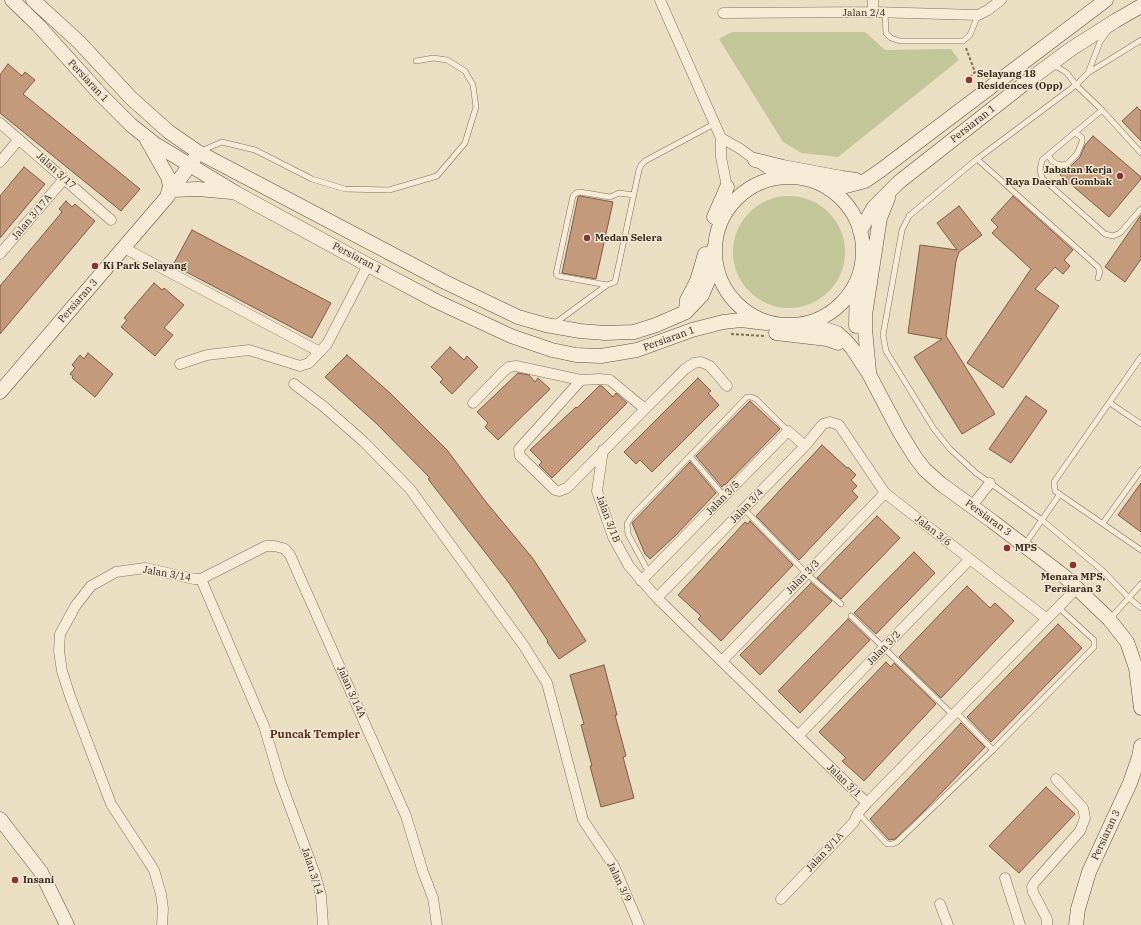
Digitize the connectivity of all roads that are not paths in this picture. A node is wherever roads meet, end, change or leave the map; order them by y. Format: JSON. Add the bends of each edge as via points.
{"nodes":[{"id":1,"x":12,"y":0,"type":"edge"},
{"id":2,"x":33,"y":0,"type":"edge"},
{"id":3,"x":660,"y":0,"type":"edge"},
{"id":4,"x":873,"y":0,"type":"edge"},
{"id":5,"x":1001,"y":0,"type":"edge"},
{"id":6,"x":1106,"y":0,"type":"edge"},
{"id":7,"x":1133,"y":0,"type":"edge"},
{"id":8,"x":1141,"y":6,"type":"edge"},
{"id":9,"x":873,"y":12,"type":"junction"},
{"id":10,"x":723,"y":13,"type":"dead end"},
{"id":11,"x":885,"y":13,"type":"junction"},
{"id":12,"x":978,"y":15,"type":"junction"},
{"id":13,"x":1115,"y":21,"type":"junction"},
{"id":14,"x":1141,"y":40,"type":"edge"},
{"id":15,"x":1071,"y":49,"type":"junction"},
{"id":16,"x":416,"y":61,"type":"dead end"},
{"id":17,"x":1050,"y":65,"type":"junction"},
{"id":18,"x":1088,"y":73,"type":"junction"},
{"id":19,"x":1076,"y":85,"type":"junction"},
{"id":20,"x":1102,"y":110,"type":"junction"},
{"id":21,"x":0,"y":123,"type":"edge"},
{"id":22,"x":714,"y":124,"type":"junction"},
{"id":23,"x":1075,"y":132,"type":"junction"},
{"id":24,"x":144,"y":136,"type":"junction"},
{"id":25,"x":721,"y":138,"type":"junction"},
{"id":26,"x":19,"y":139,"type":"junction"},
{"id":27,"x":198,"y":152,"type":"junction"},
{"id":28,"x":1141,"y":153,"type":"edge"},
{"id":29,"x":1048,"y":155,"type":"junction"},
{"id":30,"x":977,"y":158,"type":"junction"},
{"id":31,"x":755,"y":160,"type":"junction"},
{"id":32,"x":0,"y":162,"type":"edge"},
{"id":33,"x":190,"y":166,"type":"junction"},
{"id":34,"x":779,"y":177,"type":"junction"},
{"id":35,"x":64,"y":179,"type":"junction"},
{"id":36,"x":864,"y":181,"type":"junction"},
{"id":37,"x":727,"y":187,"type":"junction"},
{"id":38,"x":829,"y":189,"type":"junction"},
{"id":39,"x":892,"y":189,"type":"junction"},
{"id":40,"x":236,"y":193,"type":"junction"},
{"id":41,"x":170,"y":194,"type":"junction"},
{"id":42,"x":634,"y":195,"type":"junction"},
{"id":43,"x":1141,"y":209,"type":"edge"},
{"id":44,"x":726,"y":211,"type":"junction"},
{"id":45,"x":111,"y":220,"type":"dead end"},
{"id":46,"x":860,"y":230,"type":"junction"},
{"id":47,"x":124,"y":248,"type":"junction"},
{"id":48,"x":714,"y":248,"type":"junction"},
{"id":49,"x":0,"y":254,"type":"edge"},
{"id":50,"x":368,"y":265,"type":"junction"},
{"id":51,"x":1098,"y":278,"type":"dead end"},
{"id":52,"x":857,"y":280,"type":"junction"},
{"id":53,"x":609,"y":285,"type":"junction"},
{"id":54,"x":686,"y":312,"type":"junction"},
{"id":55,"x":766,"y":323,"type":"junction"},
{"id":56,"x":546,"y":325,"type":"junction"},
{"id":57,"x":800,"y":325,"type":"junction"},
{"id":58,"x":704,"y":326,"type":"junction"},
{"id":59,"x":852,"y":348,"type":"junction"},
{"id":60,"x":320,"y":352,"type":"junction"},
{"id":61,"x":1141,"y":357,"type":"edge"},
{"id":62,"x":860,"y":360,"type":"junction"},
{"id":63,"x":180,"y":364,"type":"dead end"},
{"id":64,"x":869,"y":374,"type":"junction"},
{"id":65,"x":581,"y":380,"type":"junction"},
{"id":66,"x":294,"y":384,"type":"dead end"},
{"id":67,"x":728,"y":386,"type":"dead end"},
{"id":68,"x":1,"y":388,"type":"edge"},
{"id":69,"x":473,"y":403,"type":"dead end"},
{"id":70,"x":1110,"y":403,"type":"junction"},
{"id":71,"x":644,"y":409,"type":"junction"},
{"id":72,"x":1141,"y":424,"type":"edge"},
{"id":73,"x":839,"y":425,"type":"joint"},
{"id":74,"x":788,"y":431,"type":"junction"},
{"id":75,"x":805,"y":446,"type":"junction"},
{"id":76,"x":603,"y":450,"type":"junction"},
{"id":77,"x":690,"y":456,"type":"junction"},
{"id":78,"x":1141,"y":470,"type":"edge"},
{"id":79,"x":990,"y":483,"type":"junction"},
{"id":80,"x":885,"y":493,"type":"junction"},
{"id":81,"x":1060,"y":494,"type":"junction"},
{"id":82,"x":725,"y":497,"type":"junction"},
{"id":83,"x":972,"y":506,"type":"junction"},
{"id":84,"x":744,"y":509,"type":"junction"},
{"id":85,"x":1042,"y":520,"type":"junction"},
{"id":86,"x":1102,"y":523,"type":"junction"},
{"id":87,"x":1024,"y":544,"type":"junction"},
{"id":88,"x":1141,"y":550,"type":"edge"},
{"id":89,"x":970,"y":559,"type":"junction"},
{"id":90,"x":807,"y":574,"type":"junction"},
{"id":91,"x":645,"y":577,"type":"junction"},
{"id":92,"x":201,"y":579,"type":"junction"},
{"id":93,"x":1141,"y":584,"type":"edge"},
{"id":94,"x":1078,"y":588,"type":"junction"},
{"id":95,"x":657,"y":598,"type":"junction"},
{"id":96,"x":1129,"y":598,"type":"junction"},
{"id":97,"x":841,"y":604,"type":"dead end"},
{"id":98,"x":1059,"y":608,"type":"junction"},
{"id":99,"x":1141,"y":608,"type":"edge"},
{"id":100,"x":851,"y":616,"type":"dead end"},
{"id":101,"x":1047,"y":619,"type":"junction"},
{"id":102,"x":1109,"y":619,"type":"junction"},
{"id":103,"x":884,"y":648,"type":"junction"},
{"id":104,"x":722,"y":661,"type":"junction"},
{"id":105,"x":1141,"y":708,"type":"edge"},
{"id":106,"x":954,"y":714,"type":"junction"},
{"id":107,"x":798,"y":736,"type":"junction"},
{"id":108,"x":1141,"y":746,"type":"edge"},
{"id":109,"x":993,"y":750,"type":"junction"},
{"id":110,"x":1056,"y":779,"type":"dead end"},
{"id":111,"x":867,"y":804,"type":"junction"},
{"id":112,"x":858,"y":813,"type":"junction"},
{"id":113,"x":0,"y":819,"type":"edge"},
{"id":114,"x":1005,"y":878,"type":"dead end"},
{"id":115,"x":781,"y":899,"type":"dead end"},
{"id":116,"x":940,"y":904,"type":"dead end"},
{"id":117,"x":67,"y":925,"type":"edge"},
{"id":118,"x":162,"y":925,"type":"edge"},
{"id":119,"x":323,"y":925,"type":"edge"},
{"id":120,"x":437,"y":925,"type":"edge"},
{"id":121,"x":639,"y":925,"type":"edge"},
{"id":122,"x":948,"y":925,"type":"edge"},
{"id":123,"x":1020,"y":925,"type":"edge"},
{"id":124,"x":1047,"y":925,"type":"edge"},
{"id":125,"x":1076,"y":925,"type":"edge"}],
"edges":[{"from":1,"to":24,"type":"main road","name":"Persiaran 1","via":[[100,94]]},
{"from":2,"to":27,"type":"main road","name":"Persiaran 1","via":[[79,42],[131,98],[169,132]]},
{"from":3,"to":22,"type":"street"},
{"from":4,"to":9,"type":"street"},
{"from":5,"to":12,"type":"street"},
{"from":6,"to":36,"type":"main road","name":"Persiaran 1"},
{"from":7,"to":15,"type":"main road","via":[[1100,20]]},
{"from":8,"to":13,"type":"main road","name":"Persiaran 1"},
{"from":9,"to":10,"type":"street","name":"Jalan 2/4"},
{"from":9,"to":11,"type":"street","name":"Jalan 2/4"},
{"from":11,"to":12,"type":"street","name":"Jalan 2/4"},
{"from":11,"to":12,"type":"lane","via":[[886,32],[891,38],[900,41],[963,41],[970,35]]},
{"from":13,"to":15,"type":"main road","name":"Persiaran 1"},
{"from":13,"to":18,"type":"lane","via":[[1100,42]]},
{"from":14,"to":18,"type":"lane"},
{"from":15,"to":17,"type":"main road","name":"Persiaran 1"},
{"from":16,"to":27,"type":"lane","via":[[433,58],[447,60],[465,71],[473,84],[476,107],[465,144],[437,176],[389,190],[345,189],[312,179],[255,150],[222,142]]},
{"from":17,"to":19,"type":"lane","via":[[1067,73]]},
{"from":17,"to":39,"type":"main road","name":"Persiaran 1"},
{"from":18,"to":19,"type":"lane"},
{"from":19,"to":20,"type":"lane"},
{"from":19,"to":30,"type":"lane"},
{"from":20,"to":23,"type":"lane"},
{"from":20,"to":28,"type":"lane"},
{"from":21,"to":26,"type":"street","name":"Jalan 3/17"},
{"from":22,"to":25,"type":"street"},
{"from":22,"to":42,"type":"lane","via":[[645,161],[639,170]]},
{"from":23,"to":29,"type":"lane"},
{"from":23,"to":29,"type":"lane","via":[[1082,138],[1082,142],[1067,164],[1057,164]]},
{"from":24,"to":33,"type":"main road","name":"Persiaran 1"},
{"from":24,"to":41,"type":"main road","via":[[168,177]]},
{"from":25,"to":31,"type":"street"},
{"from":25,"to":37,"type":"street","via":[[721,157]]},
{"from":26,"to":32,"type":"street"},
{"from":26,"to":35,"type":"street","name":"Jalan 3/17"},
{"from":27,"to":33,"type":"main road","name":"Persiaran 3"},
{"from":27,"to":56,"type":"main road","name":"Persiaran 1","via":[[445,282],[518,317]]},
{"from":29,"to":43,"type":"lane","via":[[1042,160],[1042,178],[1105,234],[1113,236],[1120,233]]},
{"from":30,"to":51,"type":"lane","via":[[1098,267]]},
{"from":30,"to":79,"type":"lane","via":[[909,216],[902,230],[883,335],[886,351],[934,429],[950,449]]},
{"from":31,"to":34,"type":"street"},
{"from":31,"to":36,"type":"main road"},
{"from":33,"to":40,"type":"main road","name":"Persiaran 1"},
{"from":33,"to":41,"type":"main road","name":"Persiaran 3"},
{"from":34,"to":38,"type":"main road","name":"Persiaran 1","via":[[797,177],[814,181]]},
{"from":34,"to":44,"type":"main road","name":"Persiaran 1","via":[[759,183],[740,195]]},
{"from":35,"to":45,"type":"street","name":"Jalan 3/17"},
{"from":35,"to":49,"type":"street","name":"Jalan 3/17A"},
{"from":36,"to":38,"type":"main road","name":"Persiaran 1"},
{"from":37,"to":44,"type":"street"},
{"from":37,"to":54,"type":"main road","via":[[712,222],[697,281],[687,300]]},
{"from":38,"to":46,"type":"main road","name":"Persiaran 1","via":[[846,204]]},
{"from":39,"to":46,"type":"main road","name":"Persiaran 1","via":[[874,207]]},
{"from":39,"to":64,"type":"main road","via":[[880,218],[865,315]]},
{"from":40,"to":41,"type":"main road","via":[[198,189]]},
{"from":40,"to":50,"type":"main road","name":"Persiaran 1"},
{"from":41,"to":47,"type":"main road","name":"Persiaran 3"},
{"from":42,"to":53,"type":"lane","via":[[615,282]]},
{"from":42,"to":53,"type":"lane","via":[[618,193],[610,197],[580,192],[573,196],[556,274]]},
{"from":44,"to":48,"type":"main road","name":"Persiaran 1","via":[[720,222]]},
{"from":46,"to":52,"type":"main road","name":"Persiaran 1","via":[[862,264]]},
{"from":47,"to":60,"type":"street"},
{"from":47,"to":68,"type":"main road","name":"Persiaran 3"},
{"from":48,"to":54,"type":"main road","name":"Persiaran 1","via":[[708,282],[702,295]]},
{"from":48,"to":55,"type":"main road","via":[[716,268],[722,286],[733,302],[748,314]]},
{"from":50,"to":58,"type":"main road","name":"Persiaran 1","via":[[490,326],[552,350],[576,355],[600,356],[637,350]]},
{"from":50,"to":60,"type":"street","via":[[327,344]]},
{"from":52,"to":57,"type":"main road","via":[[848,296],[835,310]]},
{"from":52,"to":62,"type":"main road","name":"Persiaran 3","via":[[856,327]]},
{"from":53,"to":56,"type":"lane","via":[[558,321]]},
{"from":54,"to":56,"type":"main road","name":"Persiaran 1","via":[[634,332],[605,333]]},
{"from":55,"to":57,"type":"main road","name":"Persiaran 1"},
{"from":55,"to":58,"type":"main road","name":"Persiaran 1","via":[[740,320]]},
{"from":57,"to":59,"type":"main road","name":"Persiaran 3","via":[[837,333]]},
{"from":58,"to":59,"type":"main road","via":[[827,339]]},
{"from":59,"to":62,"type":"main road","name":"Persiaran 3"},
{"from":60,"to":63,"type":"street","via":[[310,363],[300,366],[249,350],[208,355]]},
{"from":61,"to":70,"type":"lane"},
{"from":62,"to":64,"type":"main road","name":"Persiaran 3"},
{"from":64,"to":83,"type":"main road","name":"Persiaran 3","via":[[915,457],[941,484]]},
{"from":65,"to":69,"type":"street","via":[[516,366],[509,367]]},
{"from":65,"to":71,"type":"street","via":[[610,380]]},
{"from":65,"to":76,"type":"street","via":[[522,445],[519,453],[559,492],[567,488]]},
{"from":66,"to":121,"type":"street","name":"Jalan 3/9","via":[[324,406],[363,441],[410,489],[524,646],[547,683],[583,820],[614,866]]},
{"from":67,"to":71,"type":"street","via":[[710,366],[701,362],[694,363]]},
{"from":70,"to":72,"type":"lane"},
{"from":70,"to":81,"type":"lane","via":[[1054,482],[1055,491]]},
{"from":71,"to":76,"type":"street"},
{"from":73,"to":75,"type":"street","name":"Jalan 3/4","via":[[830,422],[823,424]]},
{"from":73,"to":80,"type":"street","name":"Jalan 3/6"},
{"from":74,"to":75,"type":"street"},
{"from":74,"to":77,"type":"lane","via":[[756,399],[747,397]]},
{"from":74,"to":82,"type":"street","name":"Jalan 3/5"},
{"from":75,"to":84,"type":"street","name":"Jalan 3/4"},
{"from":76,"to":91,"type":"street","name":"Jalan 3/1B","via":[[597,491],[613,537],[629,566]]},
{"from":77,"to":82,"type":"lane"},
{"from":77,"to":91,"type":"lane","via":[[632,516],[628,524],[628,534]]},
{"from":78,"to":86,"type":"lane"},
{"from":79,"to":83,"type":"street"},
{"from":79,"to":85,"type":"lane"},
{"from":80,"to":89,"type":"street","name":"Jalan 3/6"},
{"from":80,"to":90,"type":"street","name":"Jalan 3/3"},
{"from":81,"to":85,"type":"lane"},
{"from":81,"to":86,"type":"lane"},
{"from":82,"to":91,"type":"street","name":"Jalan 3/5"},
{"from":83,"to":87,"type":"main road","name":"Persiaran 3"},
{"from":84,"to":90,"type":"lane"},
{"from":84,"to":95,"type":"street","name":"Jalan 3/4"},
{"from":85,"to":87,"type":"lane"},
{"from":85,"to":96,"type":"lane","via":[[1103,571]]},
{"from":86,"to":88,"type":"lane"},
{"from":87,"to":94,"type":"main road","name":"Persiaran 3"},
{"from":89,"to":101,"type":"street","name":"Jalan 3/6"},
{"from":89,"to":103,"type":"street","name":"Jalan 3/2"},
{"from":90,"to":97,"type":"lane"},
{"from":90,"to":104,"type":"street","name":"Jalan 3/3"},
{"from":91,"to":95,"type":"street","name":"Jalan 3/1"},
{"from":92,"to":118,"type":"street","name":"Jalan 3/14","via":[[144,568],[116,572],[91,586],[76,604],[60,634],[62,671],[70,696],[111,804],[154,870],[161,894]]},
{"from":92,"to":119,"type":"street","name":"Jalan 3/14","via":[[264,726],[280,780],[315,874],[321,896]]},
{"from":92,"to":120,"type":"street","name":"Jalan 3/14A","via":[[266,546],[285,549],[290,555],[406,816],[433,898]]},
{"from":93,"to":96,"type":"lane"},
{"from":94,"to":98,"type":"street","name":"Jalan 3/1"},
{"from":94,"to":102,"type":"main road","name":"Persiaran 3"},
{"from":95,"to":104,"type":"street","name":"Jalan 3/1"},
{"from":96,"to":99,"type":"lane"},
{"from":96,"to":102,"type":"lane"},
{"from":98,"to":101,"type":"street","name":"Jalan 3/1"},
{"from":98,"to":109,"type":"lane","via":[[1094,640],[1094,647]]},
{"from":100,"to":103,"type":"lane"},
{"from":101,"to":106,"type":"street","name":"Jalan 3/1"},
{"from":102,"to":105,"type":"main road","name":"Persiaran 3","via":[[1127,642],[1136,668]]},
{"from":103,"to":106,"type":"lane"},
{"from":103,"to":107,"type":"street","name":"Jalan 3/2"},
{"from":104,"to":107,"type":"street","name":"Jalan 3/1"},
{"from":106,"to":109,"type":"lane"},
{"from":106,"to":111,"type":"street","name":"Jalan 3/1"},
{"from":107,"to":111,"type":"street","name":"Jalan 3/1"},
{"from":108,"to":125,"type":"main road","name":"Persiaran 3","via":[[1130,783],[1089,872]]},
{"from":109,"to":112,"type":"lane","via":[[897,842],[888,844]]},
{"from":110,"to":124,"type":"street","via":[[1083,808],[1085,818],[1080,831],[1032,887],[1047,919]]},
{"from":111,"to":112,"type":"street","name":"Jalan 3/1A"},
{"from":112,"to":115,"type":"street","name":"Jalan 3/1A","via":[[854,822]]},
{"from":113,"to":117,"type":"main road","via":[[41,872]]},
{"from":114,"to":123,"type":"street"},
{"from":116,"to":122,"type":"street"}]}
